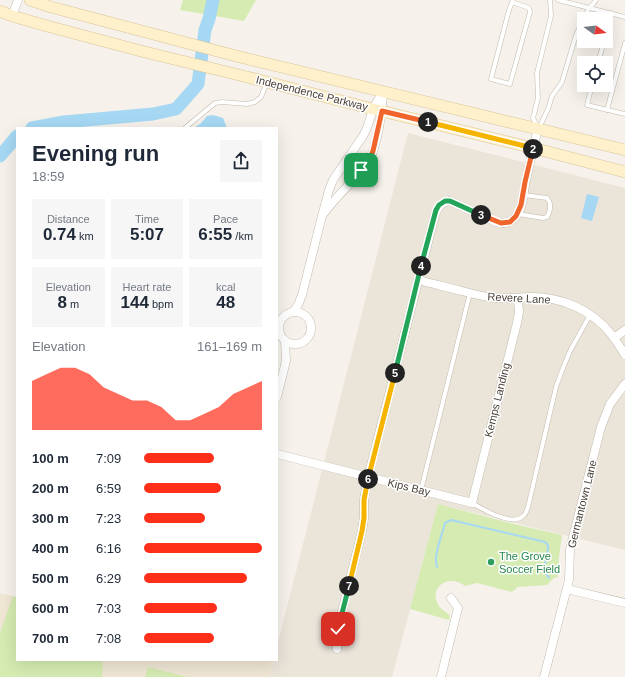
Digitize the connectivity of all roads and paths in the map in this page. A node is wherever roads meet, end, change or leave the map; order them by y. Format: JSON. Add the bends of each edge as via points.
{"nodes":[{"id":1,"x":18,"y":0,"type":"edge"},
{"id":2,"x":30,"y":0,"type":"edge"},
{"id":3,"x":550,"y":0,"type":"edge"},
{"id":4,"x":558,"y":0,"type":"edge"},
{"id":5,"x":596,"y":0,"type":"edge"},
{"id":6,"x":513,"y":1,"type":"edge"},
{"id":7,"x":589,"y":8,"type":"junction"},
{"id":8,"x":0,"y":11,"type":"edge"},
{"id":9,"x":604,"y":12,"type":"edge"},
{"id":10,"x":613,"y":14,"type":"edge"},
{"id":11,"x":12,"y":16,"type":"junction"},
{"id":12,"x":625,"y":16,"type":"edge"},
{"id":13,"x":625,"y":42,"type":"edge"},
{"id":14,"x":267,"y":82,"type":"junction"},
{"id":15,"x":383,"y":91,"type":"junction"},
{"id":16,"x":590,"y":92,"type":"edge"},
{"id":17,"x":377,"y":110,"type":"junction"},
{"id":18,"x":607,"y":110,"type":"junction"},
{"id":19,"x":625,"y":114,"type":"edge"},
{"id":20,"x":186,"y":127,"type":"edge"},
{"id":21,"x":538,"y":128,"type":"junction"},
{"id":22,"x":533,"y":148,"type":"junction"},
{"id":23,"x":625,"y":150,"type":"edge"},
{"id":24,"x":625,"y":172,"type":"edge"},
{"id":25,"x":523,"y":195,"type":"junction"},
{"id":26,"x":518,"y":214,"type":"junction"},
{"id":27,"x":322,"y":216,"type":"junction"},
{"id":28,"x":418,"y":280,"type":"junction"},
{"id":29,"x":470,"y":293,"type":"junction"},
{"id":30,"x":302,"y":295,"type":"junction"},
{"id":31,"x":518,"y":298,"type":"junction"},
{"id":32,"x":293,"y":312,"type":"junction"},
{"id":33,"x":590,"y":315,"type":"junction"},
{"id":34,"x":280,"y":317,"type":"edge"},
{"id":35,"x":307,"y":317,"type":"junction"},
{"id":36,"x":625,"y":330,"type":"edge"},
{"id":37,"x":278,"y":331,"type":"edge"},
{"id":38,"x":614,"y":338,"type":"junction"},
{"id":39,"x":285,"y":341,"type":"junction"},
{"id":40,"x":300,"y":343,"type":"junction"},
{"id":41,"x":625,"y":354,"type":"edge"},
{"id":42,"x":286,"y":361,"type":"junction"},
{"id":43,"x":625,"y":384,"type":"edge"},
{"id":44,"x":278,"y":393,"type":"edge"},
{"id":45,"x":278,"y":454,"type":"edge"},
{"id":46,"x":368,"y":477,"type":"junction"},
{"id":47,"x":421,"y":490,"type":"junction"},
{"id":48,"x":472,"y":503,"type":"junction"},
{"id":49,"x":567,"y":589,"type":"junction"},
{"id":50,"x":451,"y":598,"type":"dead end"},
{"id":51,"x":625,"y":603,"type":"edge"},
{"id":52,"x":337,"y":649,"type":"dead end"},
{"id":53,"x":441,"y":677,"type":"edge"},
{"id":54,"x":544,"y":677,"type":"edge"}],
"edges":[{"from":1,"to":11,"type":"street"},
{"from":2,"to":15,"type":"main road","name":"Independence Parkway","via":[[240,57]]},
{"from":3,"to":21,"type":"lane","via":[[551,16],[537,73],[538,98],[533,118]]},
{"from":4,"to":7,"type":"lane"},
{"from":5,"to":7,"type":"lane"},
{"from":6,"to":6,"type":"lane","via":[[491,79],[510,84],[530,12],[529,8]]},
{"from":7,"to":9,"type":"lane"},
{"from":7,"to":21,"type":"lane","via":[[576,35],[562,82],[552,96]]},
{"from":8,"to":11,"type":"main road","name":"Independence Parkway"},
{"from":10,"to":12,"type":"lane"},
{"from":11,"to":14,"type":"main road","name":"Independence Parkway"},
{"from":13,"to":18,"type":"lane"},
{"from":14,"to":17,"type":"main road","name":"Independence Parkway"},
{"from":14,"to":20,"type":"lane","via":[[261,97],[255,102],[215,104]]},
{"from":15,"to":17,"type":"street"},
{"from":15,"to":21,"type":"main road","name":"Independence Parkway"},
{"from":16,"to":18,"type":"lane","via":[[587,105]]},
{"from":17,"to":22,"type":"main road","name":"Independence Parkway"},
{"from":17,"to":27,"type":"street","via":[[333,180]]},
{"from":17,"to":27,"type":"street","via":[[373,151],[369,160]]},
{"from":18,"to":19,"type":"lane"},
{"from":21,"to":22,"type":"street"},
{"from":21,"to":23,"type":"main road","name":"Independence Parkway"},
{"from":22,"to":24,"type":"main road","name":"Independence Parkway"},
{"from":22,"to":25,"type":"street"},
{"from":25,"to":26,"type":"street"},
{"from":25,"to":26,"type":"lane","via":[[547,198],[550,201],[550,211],[544,218]]},
{"from":26,"to":28,"type":"street","via":[[510,222],[501,223],[445,201],[434,214]]},
{"from":27,"to":30,"type":"street"},
{"from":28,"to":29,"type":"street","name":"Revere Lane"},
{"from":28,"to":46,"type":"street"},
{"from":29,"to":31,"type":"street","name":"Revere Lane","via":[[496,298]]},
{"from":29,"to":47,"type":"lane"},
{"from":30,"to":32,"type":"street"},
{"from":30,"to":35,"type":"street"},
{"from":31,"to":33,"type":"street","name":"Revere Lane","via":[[539,297],[557,300]]},
{"from":31,"to":48,"type":"street","name":"Kemps Landing","via":[[517,323]]},
{"from":32,"to":34,"type":"street"},
{"from":32,"to":35,"type":"street"},
{"from":33,"to":38,"type":"street","name":"Revere Lane"},
{"from":33,"to":48,"type":"lane","via":[[570,351],[558,380],[525,515],[522,518],[508,519],[487,512]]},
{"from":34,"to":37,"type":"street"},
{"from":35,"to":40,"type":"street","via":[[310,332]]},
{"from":36,"to":38,"type":"street"},
{"from":37,"to":39,"type":"street"},
{"from":38,"to":41,"type":"street","name":"Revere Lane"},
{"from":39,"to":40,"type":"street","via":[[290,344]]},
{"from":39,"to":42,"type":"street"},
{"from":40,"to":42,"type":"street","via":[[295,346]]},
{"from":42,"to":44,"type":"street"},
{"from":43,"to":49,"type":"street","name":"Germantown Lane","via":[[610,404],[601,427],[570,549]]},
{"from":45,"to":46,"type":"street","name":"Kips Bay"},
{"from":46,"to":47,"type":"street","name":"Kips Bay"},
{"from":46,"to":52,"type":"street","via":[[362,531],[339,624]]},
{"from":47,"to":48,"type":"street","name":"Kips Bay"},
{"from":49,"to":51,"type":"street"},
{"from":49,"to":54,"type":"street","name":"Germantown Lane"},
{"from":50,"to":53,"type":"street","via":[[458,608]]}]}
